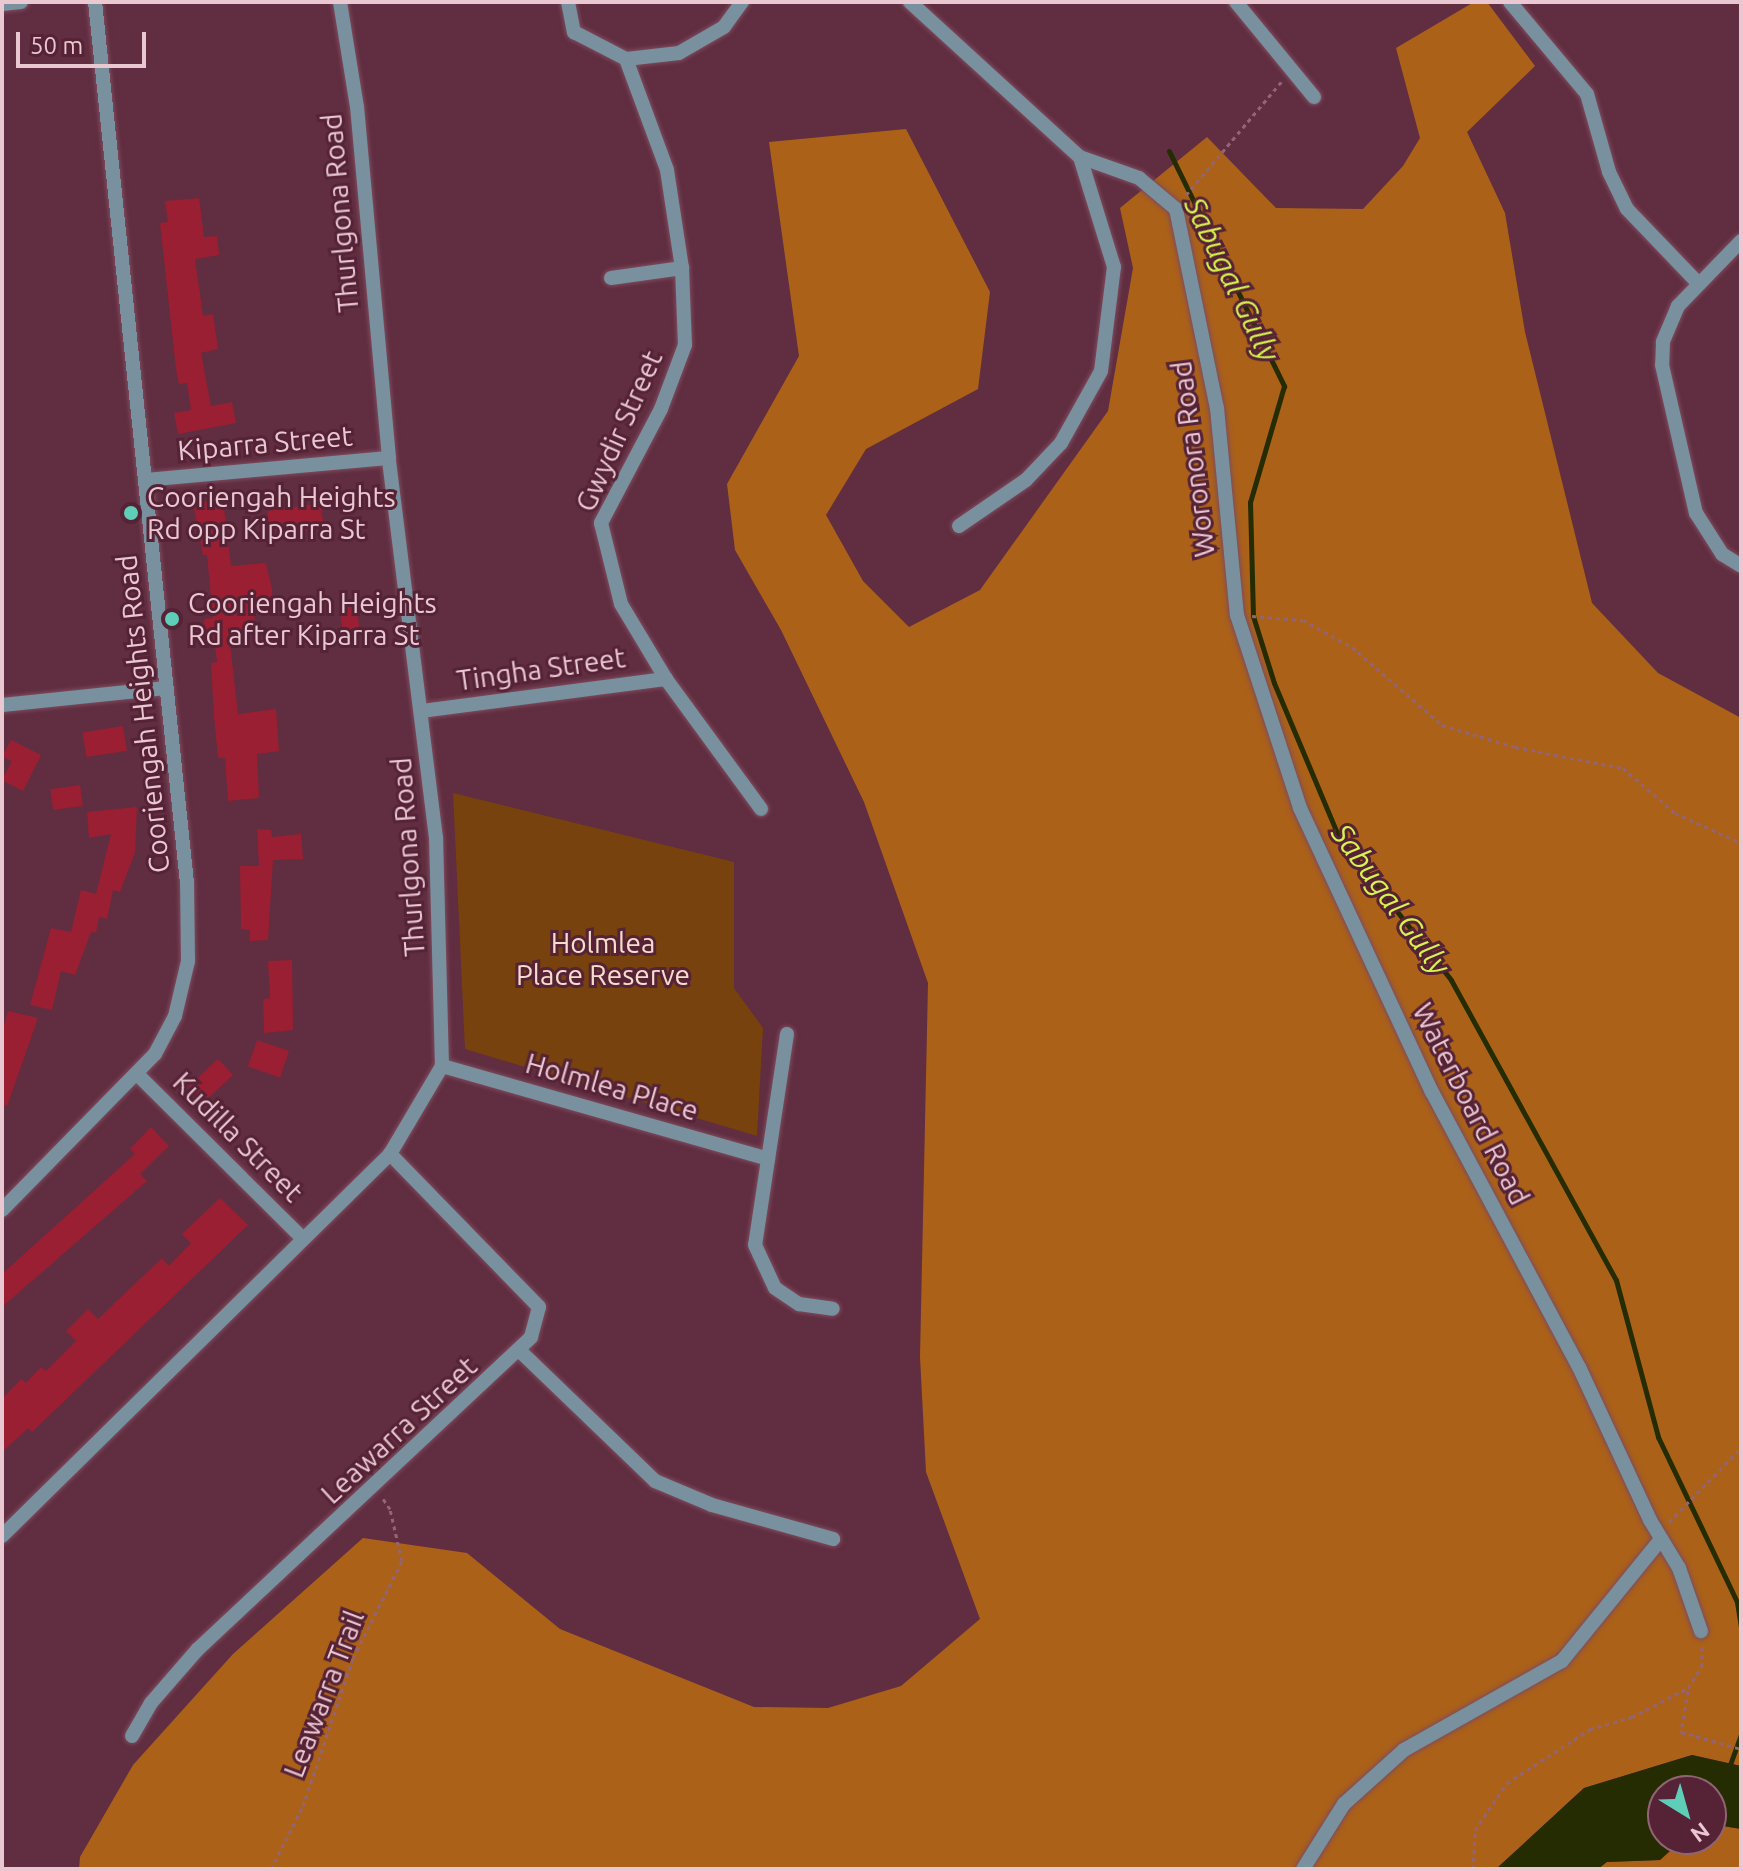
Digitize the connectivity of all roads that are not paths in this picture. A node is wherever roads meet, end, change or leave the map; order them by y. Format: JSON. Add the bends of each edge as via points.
{"nodes":[{"id":1,"x":21,"y":2,"type":"edge"},
{"id":2,"x":95,"y":2,"type":"edge"},
{"id":3,"x":340,"y":2,"type":"edge"},
{"id":4,"x":568,"y":2,"type":"edge"},
{"id":5,"x":742,"y":2,"type":"edge"},
{"id":6,"x":910,"y":2,"type":"edge"},
{"id":7,"x":1236,"y":2,"type":"edge"},
{"id":8,"x":1510,"y":2,"type":"edge"},
{"id":9,"x":2,"y":4,"type":"edge"},
{"id":10,"x":626,"y":59,"type":"junction"},
{"id":11,"x":1314,"y":97,"type":"dead end"},
{"id":12,"x":1080,"y":157,"type":"junction"},
{"id":13,"x":1741,"y":241,"type":"edge"},
{"id":14,"x":682,"y":268,"type":"junction"},
{"id":15,"x":611,"y":278,"type":"dead end"},
{"id":16,"x":1698,"y":283,"type":"junction"},
{"id":17,"x":389,"y":458,"type":"junction"},
{"id":18,"x":145,"y":480,"type":"junction"},
{"id":19,"x":959,"y":526,"type":"dead end"},
{"id":20,"x":1741,"y":566,"type":"edge"},
{"id":21,"x":1237,"y":615,"type":"joint"},
{"id":22,"x":666,"y":679,"type":"junction"},
{"id":23,"x":166,"y":688,"type":"junction"},
{"id":24,"x":2,"y":705,"type":"edge"},
{"id":25,"x":422,"y":711,"type":"junction"},
{"id":26,"x":761,"y":809,"type":"dead end"},
{"id":27,"x":787,"y":1034,"type":"dead end"},
{"id":28,"x":442,"y":1066,"type":"junction"},
{"id":29,"x":138,"y":1075,"type":"junction"},
{"id":30,"x":390,"y":1154,"type":"junction"},
{"id":31,"x":768,"y":1159,"type":"junction"},
{"id":32,"x":2,"y":1210,"type":"edge"},
{"id":33,"x":301,"y":1237,"type":"junction"},
{"id":34,"x":833,"y":1309,"type":"dead end"},
{"id":35,"x":521,"y":1352,"type":"junction"},
{"id":36,"x":1664,"y":1532,"type":"junction"},
{"id":37,"x":2,"y":1536,"type":"edge"},
{"id":38,"x":833,"y":1539,"type":"dead end"},
{"id":39,"x":1701,"y":1631,"type":"road end"},
{"id":40,"x":132,"y":1736,"type":"dead end"},
{"id":41,"x":1303,"y":1869,"type":"edge"}],
"edges":[{"from":1,"to":9,"type":"street"},
{"from":2,"to":18,"type":"street","name":"Cooriengah Heights Road"},
{"from":3,"to":17,"type":"street","name":"Thurlgona Road","via":[[357,107]]},
{"from":4,"to":10,"type":"street","via":[[574,32]]},
{"from":5,"to":10,"type":"street","via":[[724,27],[679,53]]},
{"from":6,"to":12,"type":"street","name":"Woronora Road"},
{"from":7,"to":11,"type":"street"},
{"from":8,"to":16,"type":"street","via":[[1587,94],[1609,172],[1627,209]]},
{"from":10,"to":14,"type":"street","name":"Gwydir Street","via":[[667,170]]},
{"from":12,"to":19,"type":"street","via":[[1114,267],[1101,371],[1061,443],[1026,480]]},
{"from":12,"to":21,"type":"street","name":"Woronora Road","via":[[1142,181],[1176,209],[1187,240],[1217,408]]},
{"from":13,"to":16,"type":"street"},
{"from":14,"to":15,"type":"street"},
{"from":14,"to":22,"type":"street","name":"Gwydir Street","via":[[685,345],[661,409],[601,523],[621,604]]},
{"from":16,"to":20,"type":"street","via":[[1669,325],[1662,365],[1696,513],[1722,554]]},
{"from":17,"to":18,"type":"street","name":"Kiparra Street"},
{"from":17,"to":25,"type":"street","name":"Thurlgona Road"},
{"from":18,"to":23,"type":"street","name":"Cooriengah Heights Road"},
{"from":21,"to":36,"type":"street","name":"Waterboard Road","via":[[1318,847],[1432,1092]]},
{"from":22,"to":25,"type":"street","name":"Tingha Street"},
{"from":22,"to":26,"type":"street","name":"Gwydir Street"},
{"from":23,"to":24,"type":"street"},
{"from":23,"to":29,"type":"street","name":"Cooriengah Heights Road","via":[[187,883],[188,961],[175,1016]]},
{"from":25,"to":28,"type":"street","name":"Thurlgona Road","via":[[442,943]]},
{"from":27,"to":31,"type":"street"},
{"from":28,"to":30,"type":"street"},
{"from":28,"to":31,"type":"street","name":"Holmlea Place"},
{"from":29,"to":32,"type":"street","name":"Cooriengah Heights Road"},
{"from":29,"to":33,"type":"street","name":"Kudilla Street"},
{"from":30,"to":33,"type":"street"},
{"from":30,"to":35,"type":"street","name":"Leawarra Street","via":[[539,1307]]},
{"from":31,"to":34,"type":"street","via":[[755,1245],[775,1288],[799,1304]]},
{"from":33,"to":37,"type":"street"},
{"from":35,"to":38,"type":"street","via":[[655,1481],[712,1505]]},
{"from":35,"to":40,"type":"street","name":"Leawarra Street","via":[[198,1649],[151,1703]]},
{"from":36,"to":39,"type":"street","name":"Waterboard Road"},
{"from":36,"to":41,"type":"street","via":[[1562,1661],[1404,1750],[1344,1804]]}]}
